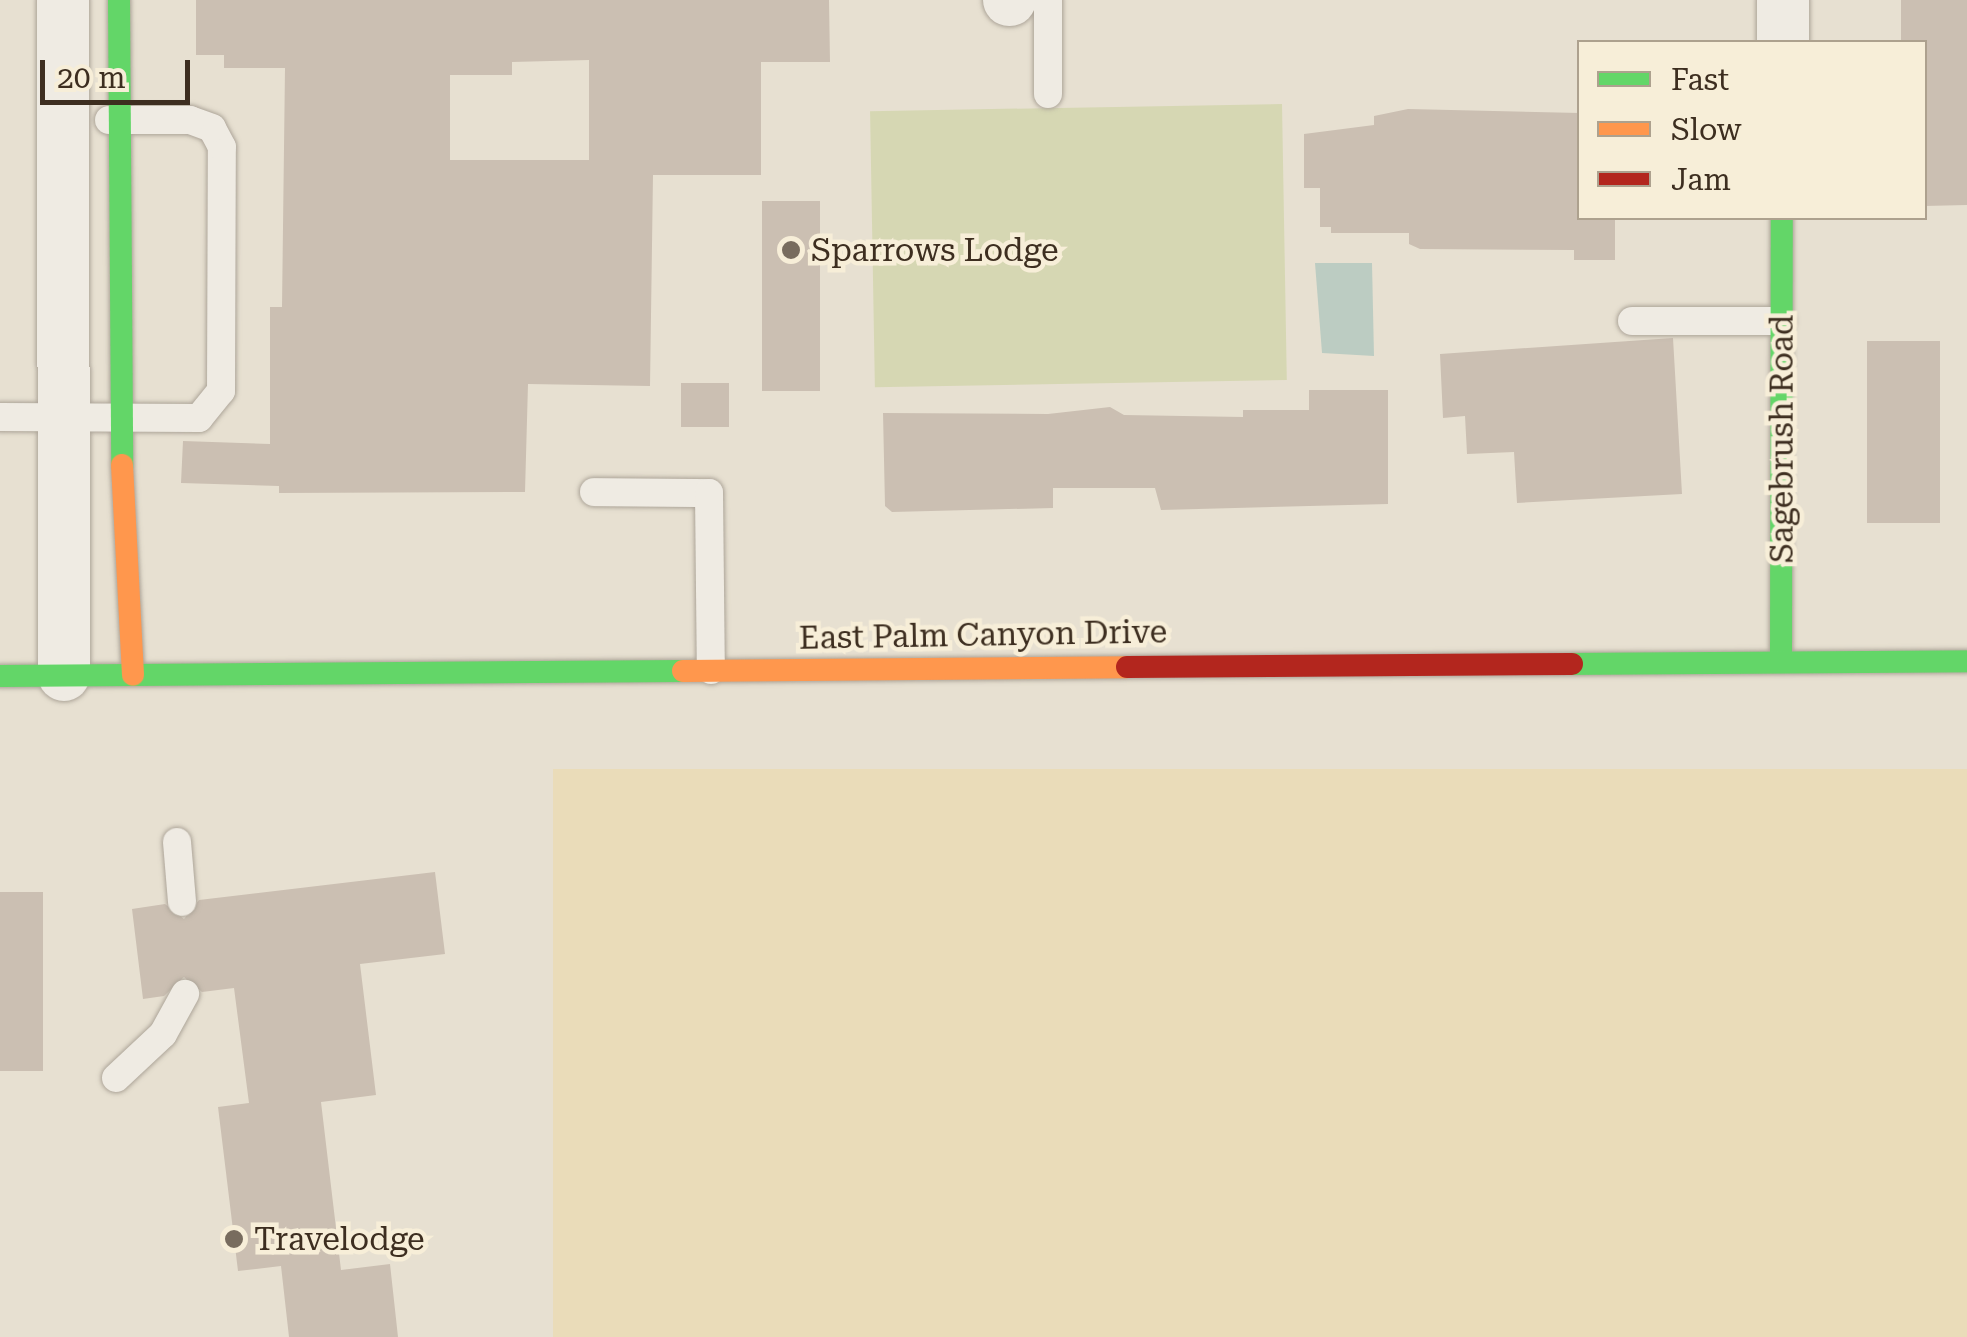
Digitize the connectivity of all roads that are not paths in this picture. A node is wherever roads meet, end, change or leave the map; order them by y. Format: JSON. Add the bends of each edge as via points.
{"nodes":[{"id":1,"x":63,"y":0,"type":"edge"},
{"id":2,"x":119,"y":0,"type":"edge"},
{"id":3,"x":1048,"y":0,"type":"edge"},
{"id":4,"x":1783,"y":0,"type":"edge"},
{"id":5,"x":1783,"y":40,"type":"edge"},
{"id":6,"x":1048,"y":94,"type":"dead end"},
{"id":7,"x":64,"y":120,"type":"junction"},
{"id":8,"x":119,"y":120,"type":"junction"},
{"id":9,"x":1782,"y":220,"type":"edge"},
{"id":10,"x":1632,"y":321,"type":"dead end"},
{"id":11,"x":1782,"y":321,"type":"junction"},
{"id":12,"x":64,"y":417,"type":"junction"},
{"id":13,"x":0,"y":418,"type":"edge"},
{"id":14,"x":120,"y":418,"type":"junction"},
{"id":15,"x":594,"y":492,"type":"dead end"},
{"id":16,"x":1782,"y":661,"type":"junction"},
{"id":17,"x":1967,"y":661,"type":"edge"},
{"id":18,"x":710,"y":670,"type":"junction"},
{"id":19,"x":133,"y":674,"type":"junction"},
{"id":20,"x":0,"y":676,"type":"edge"},
{"id":21,"x":64,"y":676,"type":"junction"},
{"id":22,"x":176,"y":842,"type":"dead end"},
{"id":23,"x":182,"y":902,"type":"dead end"},
{"id":24,"x":185,"y":994,"type":"dead end"},
{"id":25,"x":116,"y":1078,"type":"dead end"}],
"edges":[{"from":1,"to":7,"type":"street"},
{"from":2,"to":8,"type":"main road"},
{"from":3,"to":6,"type":"lane"},
{"from":4,"to":5,"type":"street"},
{"from":7,"to":8,"type":"lane"},
{"from":7,"to":12,"type":"street"},
{"from":8,"to":14,"type":"main road"},
{"from":8,"to":14,"type":"lane","via":[[190,120],[212,128],[222,147],[221,391],[200,418]]},
{"from":9,"to":11,"type":"main road","name":"Sagebrush Road"},
{"from":10,"to":11,"type":"lane"},
{"from":11,"to":16,"type":"main road","name":"Sagebrush Road"},
{"from":12,"to":13,"type":"lane"},
{"from":12,"to":14,"type":"lane"},
{"from":12,"to":21,"type":"street"},
{"from":14,"to":19,"type":"main road"},
{"from":15,"to":18,"type":"lane","via":[[708,493]]},
{"from":16,"to":17,"type":"main road","name":"East Palm Canyon Drive"},
{"from":16,"to":18,"type":"main road","name":"East Palm Canyon Drive"},
{"from":18,"to":19,"type":"main road","name":"East Palm Canyon Drive"},
{"from":19,"to":21,"type":"main road","name":"East Palm Canyon Drive"},
{"from":20,"to":21,"type":"main road","name":"East Palm Canyon Drive"},
{"from":22,"to":23,"type":"lane"},
{"from":24,"to":25,"type":"lane","via":[[163,1034]]}]}
